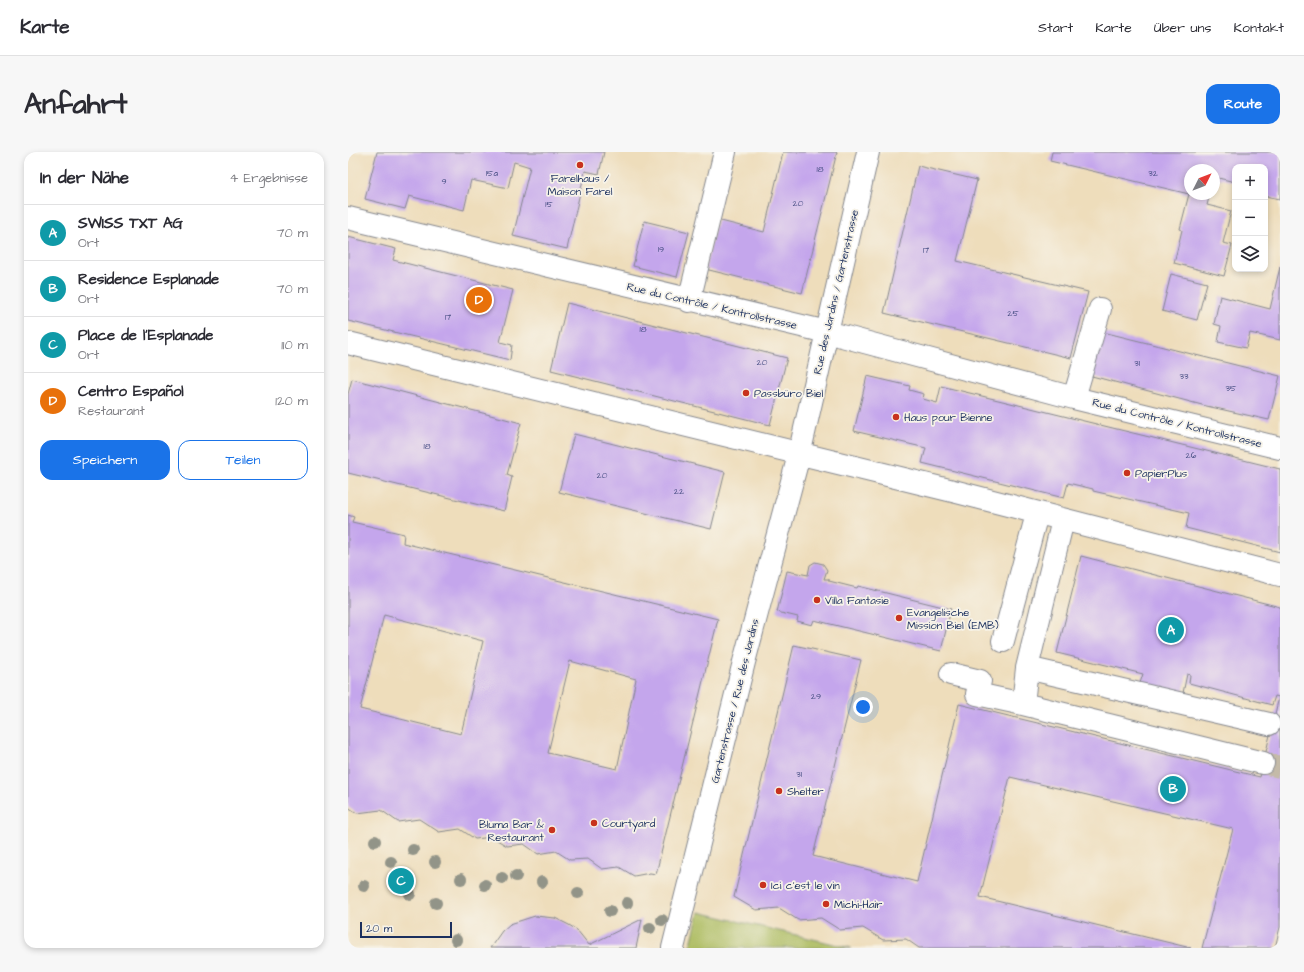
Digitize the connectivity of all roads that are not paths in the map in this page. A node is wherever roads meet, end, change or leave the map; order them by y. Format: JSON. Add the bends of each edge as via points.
{"nodes":[{"id":1,"x":725,"y":152,"type":"edge"},
{"id":2,"x":868,"y":152,"type":"edge"},
{"id":3,"x":348,"y":218,"type":"edge"},
{"id":4,"x":689,"y":301,"type":"junction"},
{"id":5,"x":1100,"y":309,"type":"dead end"},
{"id":6,"x":827,"y":332,"type":"junction"},
{"id":7,"x":348,"y":343,"type":"edge"},
{"id":8,"x":1074,"y":398,"type":"junction"},
{"id":9,"x":1280,"y":448,"type":"edge"},
{"id":10,"x":799,"y":455,"type":"junction"},
{"id":11,"x":1036,"y":514,"type":"junction"},
{"id":12,"x":1063,"y":520,"type":"junction"},
{"id":13,"x":1280,"y":575,"type":"edge"},
{"id":14,"x":1003,"y":641,"type":"dead end"},
{"id":15,"x":1027,"y":668,"type":"junction"},
{"id":16,"x":951,"y":674,"type":"dead end"},
{"id":17,"x":1023,"y":704,"type":"junction"},
{"id":18,"x":1269,"y":724,"type":"dead end"},
{"id":19,"x":1263,"y":763,"type":"tunnel mouth"},
{"id":20,"x":673,"y":948,"type":"edge"}],
"edges":[{"from":1,"to":4,"type":"street"},
{"from":2,"to":6,"type":"street","name":"Rue des Jardins / Gartenstrasse"},
{"from":3,"to":4,"type":"street","name":"Rue du Contrôle / Kontrollstrasse"},
{"from":4,"to":6,"type":"street","name":"Rue du Contrôle / Kontrollstrasse"},
{"from":5,"to":8,"type":"street"},
{"from":6,"to":8,"type":"street","name":"Rue du Contrôle / Kontrollstrasse"},
{"from":6,"to":10,"type":"street","name":"Rue des Jardins / Gartenstrasse"},
{"from":7,"to":10,"type":"street"},
{"from":8,"to":9,"type":"street","name":"Rue du Contrôle / Kontrollstrasse"},
{"from":10,"to":11,"type":"street","via":[[957,492]]},
{"from":10,"to":20,"type":"street","name":"Gartenstrasse / Rue des Jardins"},
{"from":11,"to":12,"type":"street"},
{"from":11,"to":14,"type":"street"},
{"from":12,"to":13,"type":"street"},
{"from":12,"to":15,"type":"street"},
{"from":15,"to":17,"type":"street"},
{"from":15,"to":18,"type":"street"},
{"from":16,"to":17,"type":"street","via":[[980,681],[977,694]]},
{"from":17,"to":19,"type":"street"}]}
